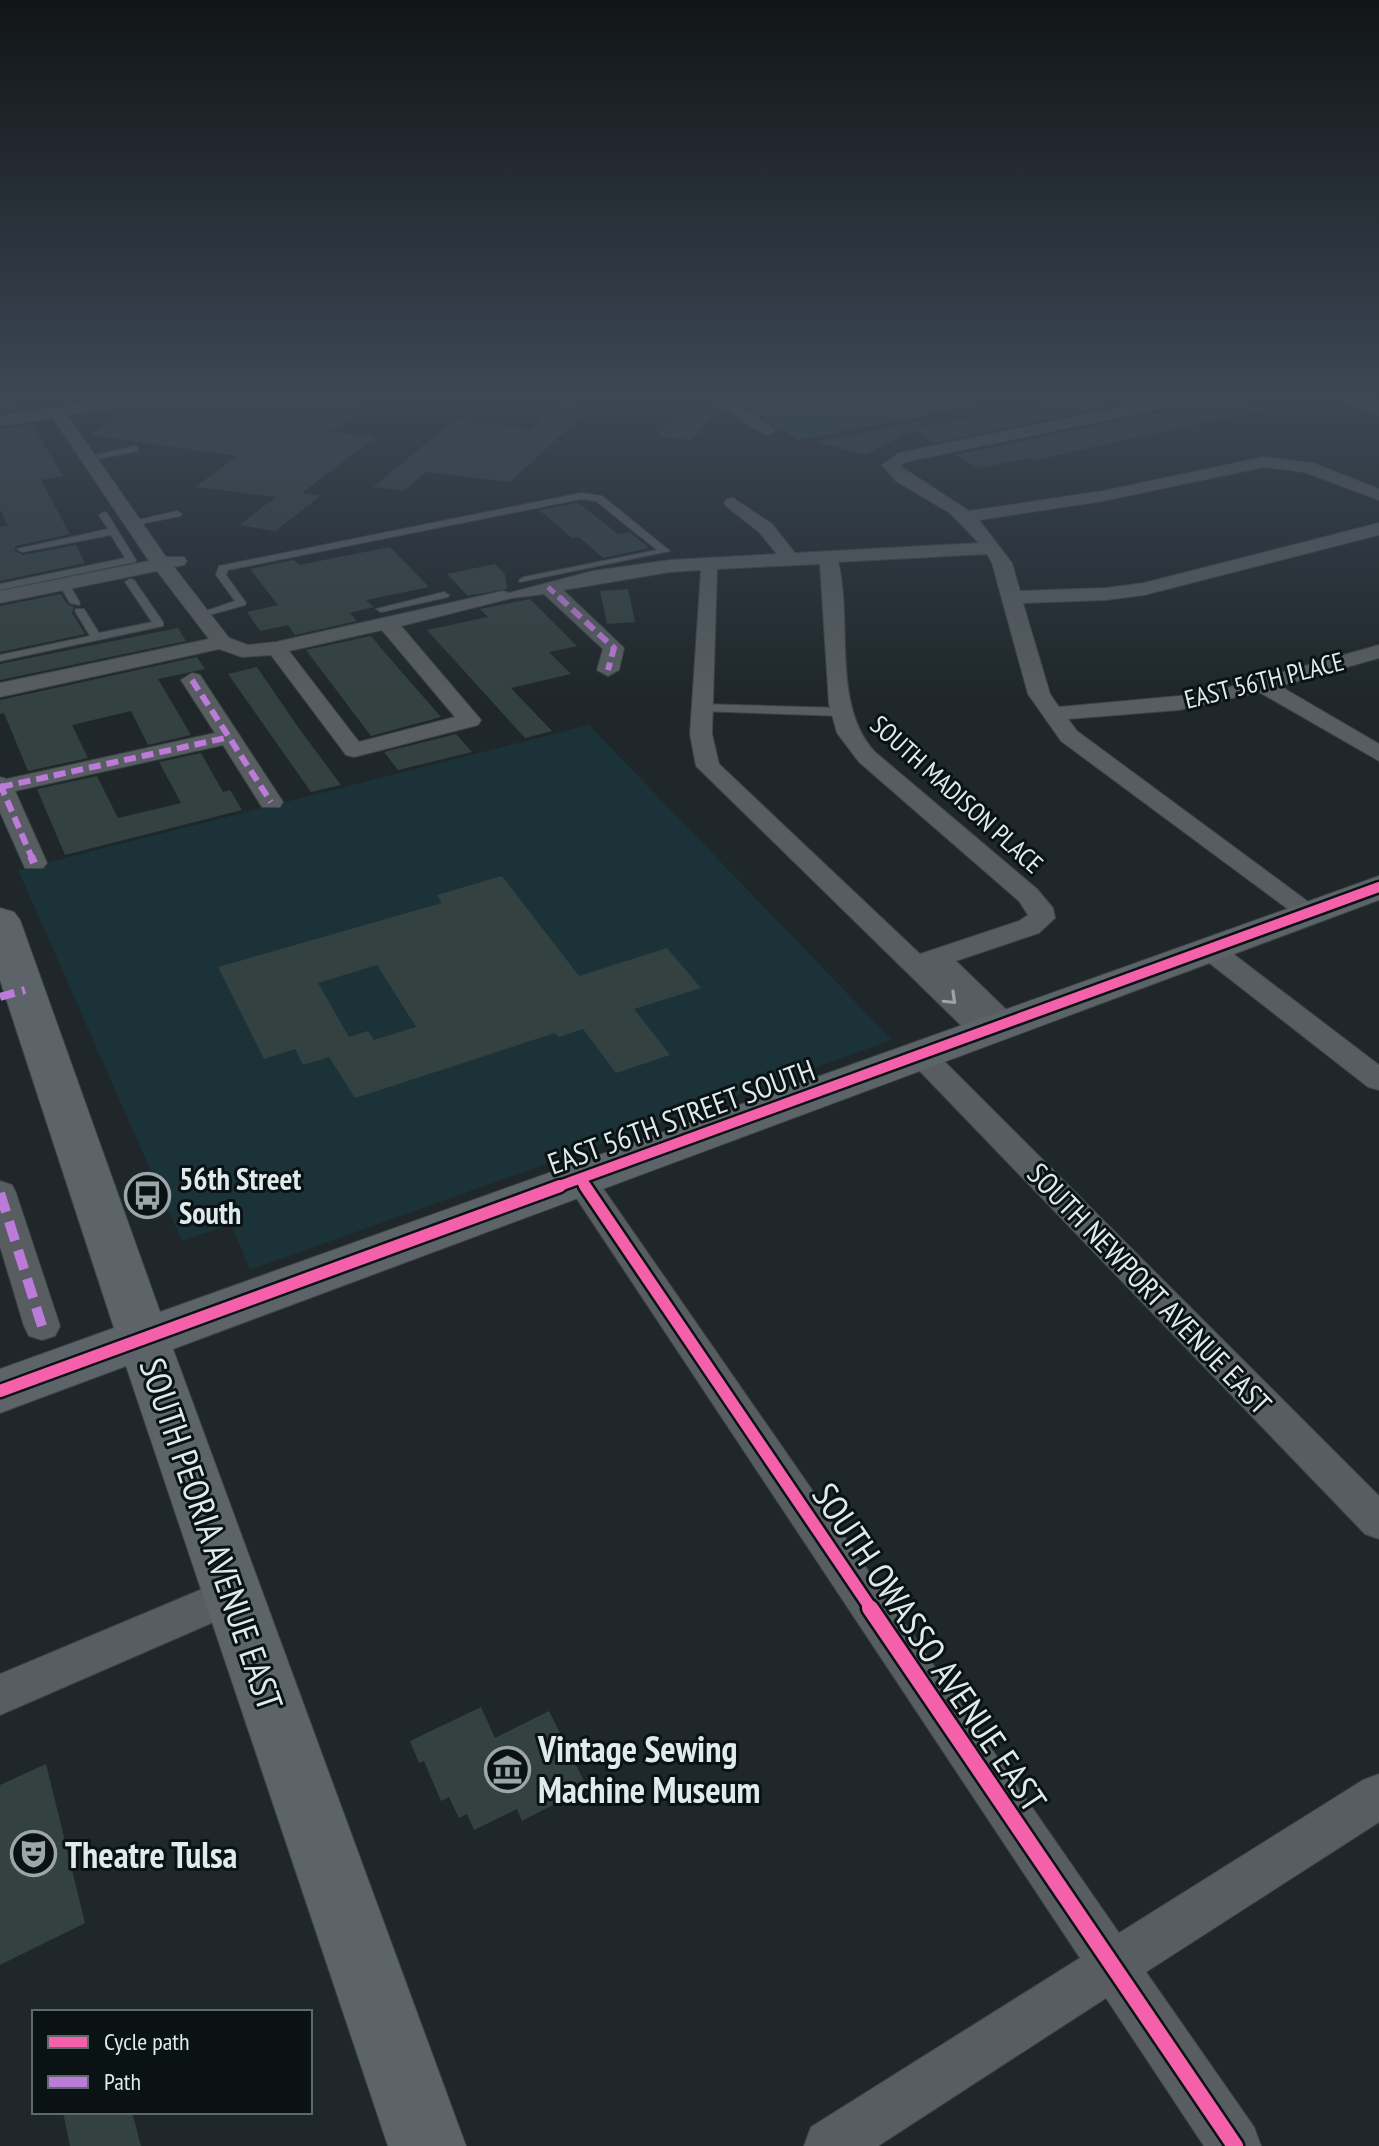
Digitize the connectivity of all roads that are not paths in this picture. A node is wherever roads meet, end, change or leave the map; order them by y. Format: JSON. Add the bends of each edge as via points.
{"nodes":[{"id":1,"x":106,"y":495,"type":"edge"},
{"id":2,"x":936,"y":495,"type":"edge"},
{"id":3,"x":1107,"y":495,"type":"edge"},
{"id":4,"x":733,"y":503,"type":"dead end"},
{"id":5,"x":177,"y":514,"type":"dead end"},
{"id":6,"x":104,"y":515,"type":"dead end"},
{"id":7,"x":965,"y":517,"type":"junction"},
{"id":8,"x":122,"y":527,"type":"junction"},
{"id":9,"x":1379,"y":529,"type":"edge"},
{"id":10,"x":992,"y":548,"type":"junction"},
{"id":11,"x":22,"y":549,"type":"dead end"},
{"id":12,"x":789,"y":559,"type":"junction"},
{"id":13,"x":173,"y":562,"type":"junction"},
{"id":14,"x":830,"y":564,"type":"dead end"},
{"id":15,"x":709,"y":572,"type":"dead end"},
{"id":16,"x":573,"y":576,"type":"junction"},
{"id":17,"x":130,"y":582,"type":"dead end"},
{"id":18,"x":64,"y":584,"type":"junction"},
{"id":19,"x":0,"y":587,"type":"edge"},
{"id":20,"x":548,"y":587,"type":"junction"},
{"id":21,"x":515,"y":590,"type":"junction"},
{"id":22,"x":444,"y":595,"type":"dead end"},
{"id":23,"x":0,"y":597,"type":"edge"},
{"id":24,"x":1012,"y":597,"type":"junction"},
{"id":25,"x":419,"y":608,"type":"junction"},
{"id":26,"x":202,"y":614,"type":"junction"},
{"id":27,"x":384,"y":616,"type":"junction"},
{"id":28,"x":96,"y":637,"type":"junction"},
{"id":29,"x":222,"y":642,"type":"junction"},
{"id":30,"x":276,"y":648,"type":"junction"},
{"id":31,"x":1379,"y":651,"type":"edge"},
{"id":32,"x":0,"y":658,"type":"edge"},
{"id":33,"x":608,"y":670,"type":"dead end"},
{"id":34,"x":192,"y":680,"type":"dead end"},
{"id":35,"x":1263,"y":685,"type":"junction"},
{"id":36,"x":0,"y":690,"type":"edge"},
{"id":37,"x":702,"y":708,"type":"junction"},
{"id":38,"x":841,"y":712,"type":"junction"},
{"id":39,"x":1052,"y":714,"type":"junction"},
{"id":40,"x":230,"y":737,"type":"junction"},
{"id":41,"x":1379,"y":754,"type":"edge"},
{"id":42,"x":2,"y":790,"type":"edge"},
{"id":43,"x":271,"y":802,"type":"dead end"},
{"id":44,"x":34,"y":863,"type":"dead end"},
{"id":45,"x":1379,"y":887,"type":"edge"},
{"id":46,"x":1309,"y":912,"type":"junction"},
{"id":47,"x":0,"y":920,"type":"edge"},
{"id":48,"x":1209,"y":949,"type":"junction"},
{"id":49,"x":927,"y":962,"type":"junction"},
{"id":50,"x":12,"y":993,"type":"edge"},
{"id":51,"x":996,"y":1028,"type":"junction"},
{"id":52,"x":921,"y":1055,"type":"junction"},
{"id":53,"x":1379,"y":1080,"type":"edge"},
{"id":54,"x":580,"y":1179,"type":"junction"},
{"id":55,"x":0,"y":1193,"type":"edge"},
{"id":56,"x":42,"y":1326,"type":"dead end"},
{"id":57,"x":145,"y":1338,"type":"junction"},
{"id":58,"x":0,"y":1391,"type":"edge"},
{"id":59,"x":1379,"y":1522,"type":"edge"},
{"id":60,"x":231,"y":1595,"type":"junction"},
{"id":61,"x":0,"y":1695,"type":"edge"},
{"id":62,"x":1379,"y":1796,"type":"edge"},
{"id":63,"x":1113,"y":1967,"type":"junction"},
{"id":64,"x":427,"y":2146,"type":"edge"},
{"id":65,"x":830,"y":2146,"type":"edge"},
{"id":66,"x":1235,"y":2146,"type":"edge"}],
"edges":[{"from":1,"to":8,"type":"street"},
{"from":2,"to":7,"type":"street"},
{"from":3,"to":7,"type":"street"},
{"from":4,"to":12,"type":"street","via":[[764,524]]},
{"from":5,"to":8,"type":"lane"},
{"from":6,"to":8,"type":"lane"},
{"from":7,"to":10,"type":"street"},
{"from":8,"to":11,"type":"lane"},
{"from":8,"to":13,"type":"street"},
{"from":8,"to":19,"type":"lane","via":[[131,559]]},
{"from":9,"to":24,"type":"street","via":[[1144,589]]},
{"from":10,"to":12,"type":"street"},
{"from":10,"to":24,"type":"street"},
{"from":12,"to":16,"type":"street"},
{"from":13,"to":18,"type":"street"},
{"from":13,"to":26,"type":"street"},
{"from":14,"to":38,"type":"street","name":"SOUTH MADISON PLACE"},
{"from":15,"to":37,"type":"street"},
{"from":16,"to":20,"type":"street"},
{"from":16,"to":21,"type":"lane"},
{"from":16,"to":26,"type":"lane","via":[[665,551],[599,498],[581,496],[223,568],[221,575],[241,603]]},
{"from":17,"to":28,"type":"lane","via":[[159,624]]},
{"from":18,"to":23,"type":"street"},
{"from":18,"to":28,"type":"lane"},
{"from":20,"to":21,"type":"street"},
{"from":20,"to":33,"type":"street","via":[[614,648]]},
{"from":21,"to":25,"type":"street"},
{"from":22,"to":25,"type":"lane"},
{"from":24,"to":39,"type":"street","via":[[1039,694]]},
{"from":25,"to":27,"type":"street"},
{"from":26,"to":29,"type":"street"},
{"from":27,"to":30,"type":"street"},
{"from":27,"to":30,"type":"street","via":[[470,720],[354,750]]},
{"from":28,"to":32,"type":"lane"},
{"from":29,"to":30,"type":"street","via":[[242,651]]},
{"from":29,"to":36,"type":"street"},
{"from":31,"to":35,"type":"street","name":"EAST 56TH PLACE"},
{"from":34,"to":40,"type":"street"},
{"from":35,"to":39,"type":"street","name":"EAST 56TH PLACE","via":[[1179,703]]},
{"from":35,"to":41,"type":"street"},
{"from":37,"to":38,"type":"lane"},
{"from":37,"to":49,"type":"street","via":[[708,766]]},
{"from":38,"to":49,"type":"street","name":"SOUTH MADISON PLACE","via":[[852,741],[867,757],[1040,908],[1042,918],[1029,927]]},
{"from":39,"to":46,"type":"street","via":[[1092,755]]},
{"from":40,"to":42,"type":"street","via":[[77,773],[66,781]]},
{"from":40,"to":43,"type":"street"},
{"from":42,"to":44,"type":"street"},
{"from":45,"to":46,"type":"street","name":"EAST 56TH STREET SOUTH"},
{"from":46,"to":48,"type":"street","name":"EAST 56TH STREET SOUTH"},
{"from":47,"to":50,"type":"street","name":"SOUTH PEORIA AVENUE EAST"},
{"from":48,"to":51,"type":"street","name":"EAST 56TH STREET SOUTH"},
{"from":48,"to":53,"type":"street"},
{"from":49,"to":51,"type":"street"},
{"from":50,"to":57,"type":"street","name":"SOUTH PEORIA AVENUE EAST"},
{"from":51,"to":52,"type":"street","name":"EAST 56TH STREET SOUTH"},
{"from":52,"to":54,"type":"street","name":"EAST 56TH STREET SOUTH"},
{"from":52,"to":59,"type":"street","name":"SOUTH NEWPORT AVENUE EAST"},
{"from":54,"to":57,"type":"street","name":"EAST 56TH STREET SOUTH"},
{"from":54,"to":63,"type":"street","name":"SOUTH OWASSO AVENUE EAST"},
{"from":55,"to":56,"type":"street"},
{"from":57,"to":58,"type":"street","name":"EAST 56TH STREET SOUTH"},
{"from":57,"to":60,"type":"street","name":"SOUTH PEORIA AVENUE EAST"},
{"from":60,"to":61,"type":"street"},
{"from":60,"to":64,"type":"street","name":"SOUTH PEORIA AVENUE EAST"},
{"from":62,"to":63,"type":"street"},
{"from":63,"to":65,"type":"street"},
{"from":63,"to":66,"type":"street","name":"SOUTH OWASSO AVENUE EAST"}]}
